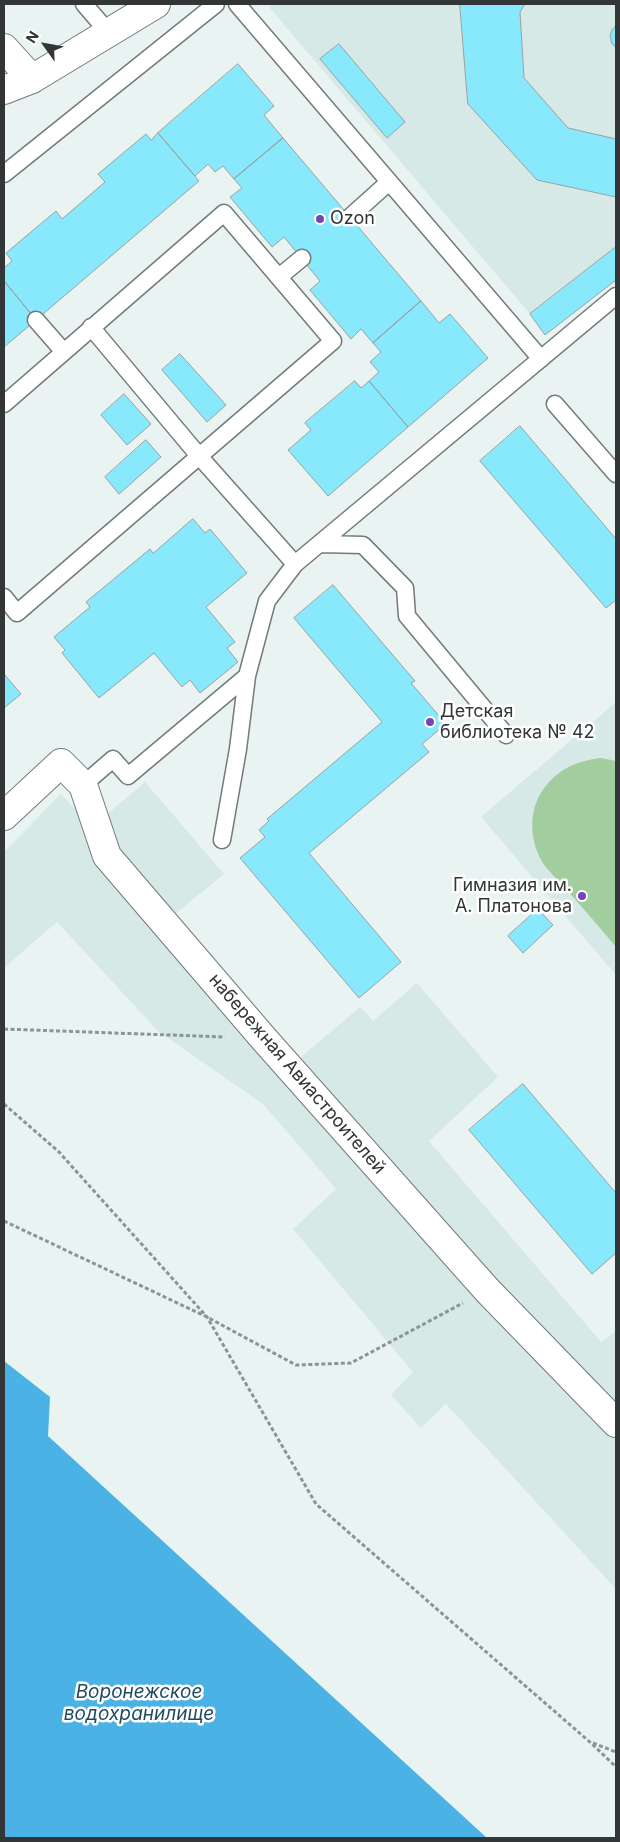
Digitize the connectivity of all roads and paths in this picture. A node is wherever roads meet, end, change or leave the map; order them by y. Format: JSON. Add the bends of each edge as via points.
{"nodes":[{"id":1,"x":84,"y":4,"type":"edge"},
{"id":2,"x":156,"y":4,"type":"edge"},
{"id":3,"x":216,"y":4,"type":"edge"},
{"id":4,"x":237,"y":4,"type":"edge"},
{"id":5,"x":109,"y":33,"type":"junction"},
{"id":6,"x":4,"y":48,"type":"edge"},
{"id":7,"x":32,"y":80,"type":"junction"},
{"id":8,"x":4,"y":90,"type":"edge"},
{"id":9,"x":4,"y":174,"type":"edge"},
{"id":10,"x":389,"y":182,"type":"junction"},
{"id":11,"x":350,"y":217,"type":"dead end"},
{"id":12,"x":302,"y":258,"type":"dead end"},
{"id":13,"x":279,"y":277,"type":"junction"},
{"id":14,"x":616,"y":296,"type":"edge"},
{"id":15,"x":36,"y":320,"type":"dead end"},
{"id":16,"x":91,"y":327,"type":"junction"},
{"id":17,"x":64,"y":352,"type":"junction"},
{"id":18,"x":541,"y":359,"type":"junction"},
{"id":19,"x":4,"y":404,"type":"edge"},
{"id":20,"x":555,"y":404,"type":"dead end"},
{"id":21,"x":199,"y":456,"type":"junction"},
{"id":22,"x":616,"y":474,"type":"edge"},
{"id":23,"x":321,"y":544,"type":"junction"},
{"id":24,"x":295,"y":564,"type":"junction"},
{"id":25,"x":4,"y":597,"type":"edge"},
{"id":26,"x":247,"y":676,"type":"junction"},
{"id":27,"x":506,"y":735,"type":"dead end"},
{"id":28,"x":83,"y":786,"type":"junction"},
{"id":29,"x":4,"y":816,"type":"edge"},
{"id":30,"x":222,"y":840,"type":"dead end"},
{"id":31,"x":4,"y":1029,"type":"edge"},
{"id":32,"x":264,"y":1039,"type":"junction"},
{"id":33,"x":4,"y":1104,"type":"edge"},
{"id":34,"x":4,"y":1221,"type":"edge"},
{"id":35,"x":488,"y":1290,"type":"junction"},
{"id":36,"x":207,"y":1317,"type":"junction"},
{"id":37,"x":616,"y":1423,"type":"edge"},
{"id":38,"x":591,"y":1743,"type":"junction"},
{"id":39,"x":616,"y":1752,"type":"edge"},
{"id":40,"x":616,"y":1766,"type":"edge"}],
"edges":[{"from":1,"to":5,"type":"lane"},
{"from":2,"to":5,"type":"street"},
{"from":3,"to":9,"type":"lane"},
{"from":4,"to":10,"type":"lane"},
{"from":5,"to":7,"type":"street"},
{"from":6,"to":7,"type":"street"},
{"from":7,"to":8,"type":"street"},
{"from":10,"to":11,"type":"lane"},
{"from":10,"to":18,"type":"lane"},
{"from":12,"to":13,"type":"lane"},
{"from":13,"to":16,"type":"lane","via":[[224,213]]},
{"from":13,"to":21,"type":"lane","via":[[334,341]]},
{"from":14,"to":18,"type":"lane"},
{"from":15,"to":17,"type":"lane"},
{"from":16,"to":17,"type":"lane"},
{"from":16,"to":21,"type":"lane"},
{"from":17,"to":19,"type":"lane"},
{"from":18,"to":23,"type":"lane"},
{"from":20,"to":22,"type":"lane"},
{"from":21,"to":24,"type":"lane"},
{"from":21,"to":25,"type":"lane","via":[[17,613]]},
{"from":23,"to":24,"type":"lane"},
{"from":23,"to":27,"type":"lane","via":[[363,545],[405,588],[408,616]]},
{"from":24,"to":26,"type":"lane","via":[[267,601]]},
{"from":26,"to":28,"type":"lane","via":[[128,776],[113,759]]},
{"from":26,"to":30,"type":"lane"},
{"from":28,"to":29,"type":"street","name":"набережная Авиастроителей","via":[[61,763]]},
{"from":28,"to":32,"type":"street","name":"набережная Авиастроителей","via":[[107,856]]},
{"from":31,"to":32,"type":"path"},
{"from":32,"to":35,"type":"street","name":"набережная Авиастроителей"},
{"from":33,"to":36,"type":"path","via":[[59,1152]]},
{"from":34,"to":36,"type":"path"},
{"from":35,"to":36,"type":"path","via":[[351,1364],[296,1365]]},
{"from":35,"to":37,"type":"street","name":"набережная Авиастроителей"},
{"from":36,"to":38,"type":"path","via":[[316,1504]]},
{"from":38,"to":39,"type":"path"},
{"from":38,"to":40,"type":"path"}]}
